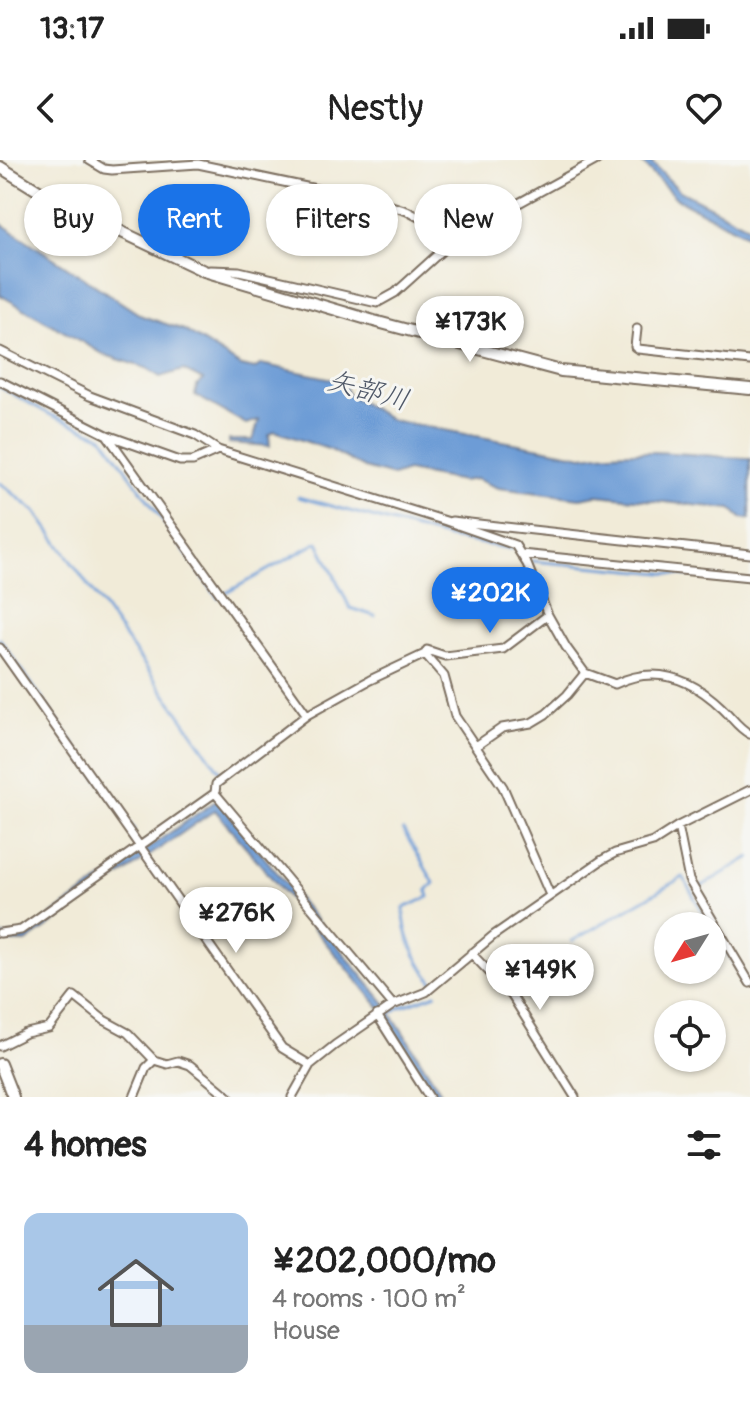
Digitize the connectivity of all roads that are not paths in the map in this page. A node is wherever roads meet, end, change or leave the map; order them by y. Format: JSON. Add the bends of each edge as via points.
{"nodes":[{"id":1,"x":89,"y":160,"type":"edge"},
{"id":2,"x":597,"y":160,"type":"edge"},
{"id":3,"x":0,"y":167,"type":"edge"},
{"id":4,"x":522,"y":201,"type":"edge"},
{"id":5,"x":414,"y":215,"type":"edge"},
{"id":6,"x":436,"y":256,"type":"edge"},
{"id":7,"x":204,"y":271,"type":"junction"},
{"id":8,"x":637,"y":329,"type":"dead end"},
{"id":9,"x":0,"y":351,"type":"edge"},
{"id":10,"x":750,"y":361,"type":"edge"},
{"id":11,"x":0,"y":381,"type":"edge"},
{"id":12,"x":750,"y":389,"type":"edge"},
{"id":13,"x":107,"y":435,"type":"junction"},
{"id":14,"x":218,"y":450,"type":"junction"},
{"id":15,"x":446,"y":521,"type":"junction"},
{"id":16,"x":521,"y":554,"type":"junction"},
{"id":17,"x":750,"y":554,"type":"edge"},
{"id":18,"x":750,"y":577,"type":"edge"},
{"id":19,"x":548,"y":615,"type":"junction"},
{"id":20,"x":0,"y":648,"type":"edge"},
{"id":21,"x":425,"y":654,"type":"junction"},
{"id":22,"x":585,"y":673,"type":"junction"},
{"id":23,"x":307,"y":715,"type":"junction"},
{"id":24,"x":750,"y":734,"type":"edge"},
{"id":25,"x":476,"y":746,"type":"junction"},
{"id":26,"x":750,"y":790,"type":"edge"},
{"id":27,"x":215,"y":793,"type":"junction"},
{"id":28,"x":678,"y":826,"type":"junction"},
{"id":29,"x":141,"y":848,"type":"junction"},
{"id":30,"x":550,"y":895,"type":"junction"},
{"id":31,"x":0,"y":933,"type":"edge"},
{"id":32,"x":471,"y":953,"type":"junction"},
{"id":33,"x":750,"y":983,"type":"edge"},
{"id":34,"x":393,"y":1005,"type":"junction"},
{"id":35,"x":377,"y":1015,"type":"junction"},
{"id":36,"x":0,"y":1046,"type":"edge"},
{"id":37,"x":154,"y":1060,"type":"junction"},
{"id":38,"x":0,"y":1064,"type":"edge"},
{"id":39,"x":310,"y":1065,"type":"junction"},
{"id":40,"x":13,"y":1097,"type":"edge"},
{"id":41,"x":134,"y":1097,"type":"edge"},
{"id":42,"x":229,"y":1097,"type":"edge"},
{"id":43,"x":292,"y":1097,"type":"edge"},
{"id":44,"x":429,"y":1097,"type":"edge"},
{"id":45,"x":575,"y":1097,"type":"edge"}],
"edges":[{"from":1,"to":5,"type":"street","via":[[112,170],[198,164],[382,203]]},
{"from":2,"to":4,"type":"street"},
{"from":3,"to":7,"type":"main road","via":[[50,198]]},
{"from":6,"to":7,"type":"street","via":[[377,303],[239,271]]},
{"from":7,"to":12,"type":"main road","via":[[561,371]]},
{"from":8,"to":10,"type":"street","via":[[638,349]]},
{"from":9,"to":14,"type":"street","via":[[90,396],[195,435]]},
{"from":11,"to":13,"type":"street"},
{"from":13,"to":14,"type":"street","via":[[180,461]]},
{"from":13,"to":23,"type":"street"},
{"from":14,"to":15,"type":"street"},
{"from":15,"to":16,"type":"street","via":[[515,545]]},
{"from":15,"to":17,"type":"street"},
{"from":16,"to":18,"type":"street"},
{"from":16,"to":19,"type":"street"},
{"from":19,"to":21,"type":"street","via":[[503,649]]},
{"from":19,"to":22,"type":"street"},
{"from":20,"to":29,"type":"street"},
{"from":21,"to":23,"type":"street"},
{"from":21,"to":25,"type":"street","via":[[444,676],[455,716]]},
{"from":22,"to":24,"type":"street","via":[[615,684],[635,675],[684,679]]},
{"from":22,"to":25,"type":"street","via":[[546,714],[531,723],[502,728]]},
{"from":23,"to":27,"type":"street","via":[[216,784]]},
{"from":25,"to":30,"type":"street","via":[[503,787]]},
{"from":26,"to":28,"type":"street"},
{"from":27,"to":29,"type":"street"},
{"from":27,"to":34,"type":"street"},
{"from":28,"to":30,"type":"street","via":[[646,845],[615,853]]},
{"from":28,"to":33,"type":"street","via":[[689,880]]},
{"from":29,"to":31,"type":"street","via":[[21,930]]},
{"from":29,"to":39,"type":"street","via":[[282,1048]]},
{"from":30,"to":32,"type":"street"},
{"from":32,"to":34,"type":"street","via":[[426,992]]},
{"from":32,"to":45,"type":"street","via":[[512,996]]},
{"from":34,"to":35,"type":"street"},
{"from":35,"to":39,"type":"street"},
{"from":35,"to":44,"type":"street"},
{"from":36,"to":37,"type":"street","via":[[49,1028],[74,996],[128,1033]]},
{"from":37,"to":41,"type":"street"},
{"from":37,"to":42,"type":"street","via":[[190,1065]]},
{"from":38,"to":40,"type":"main road"},
{"from":39,"to":43,"type":"street"}]}
